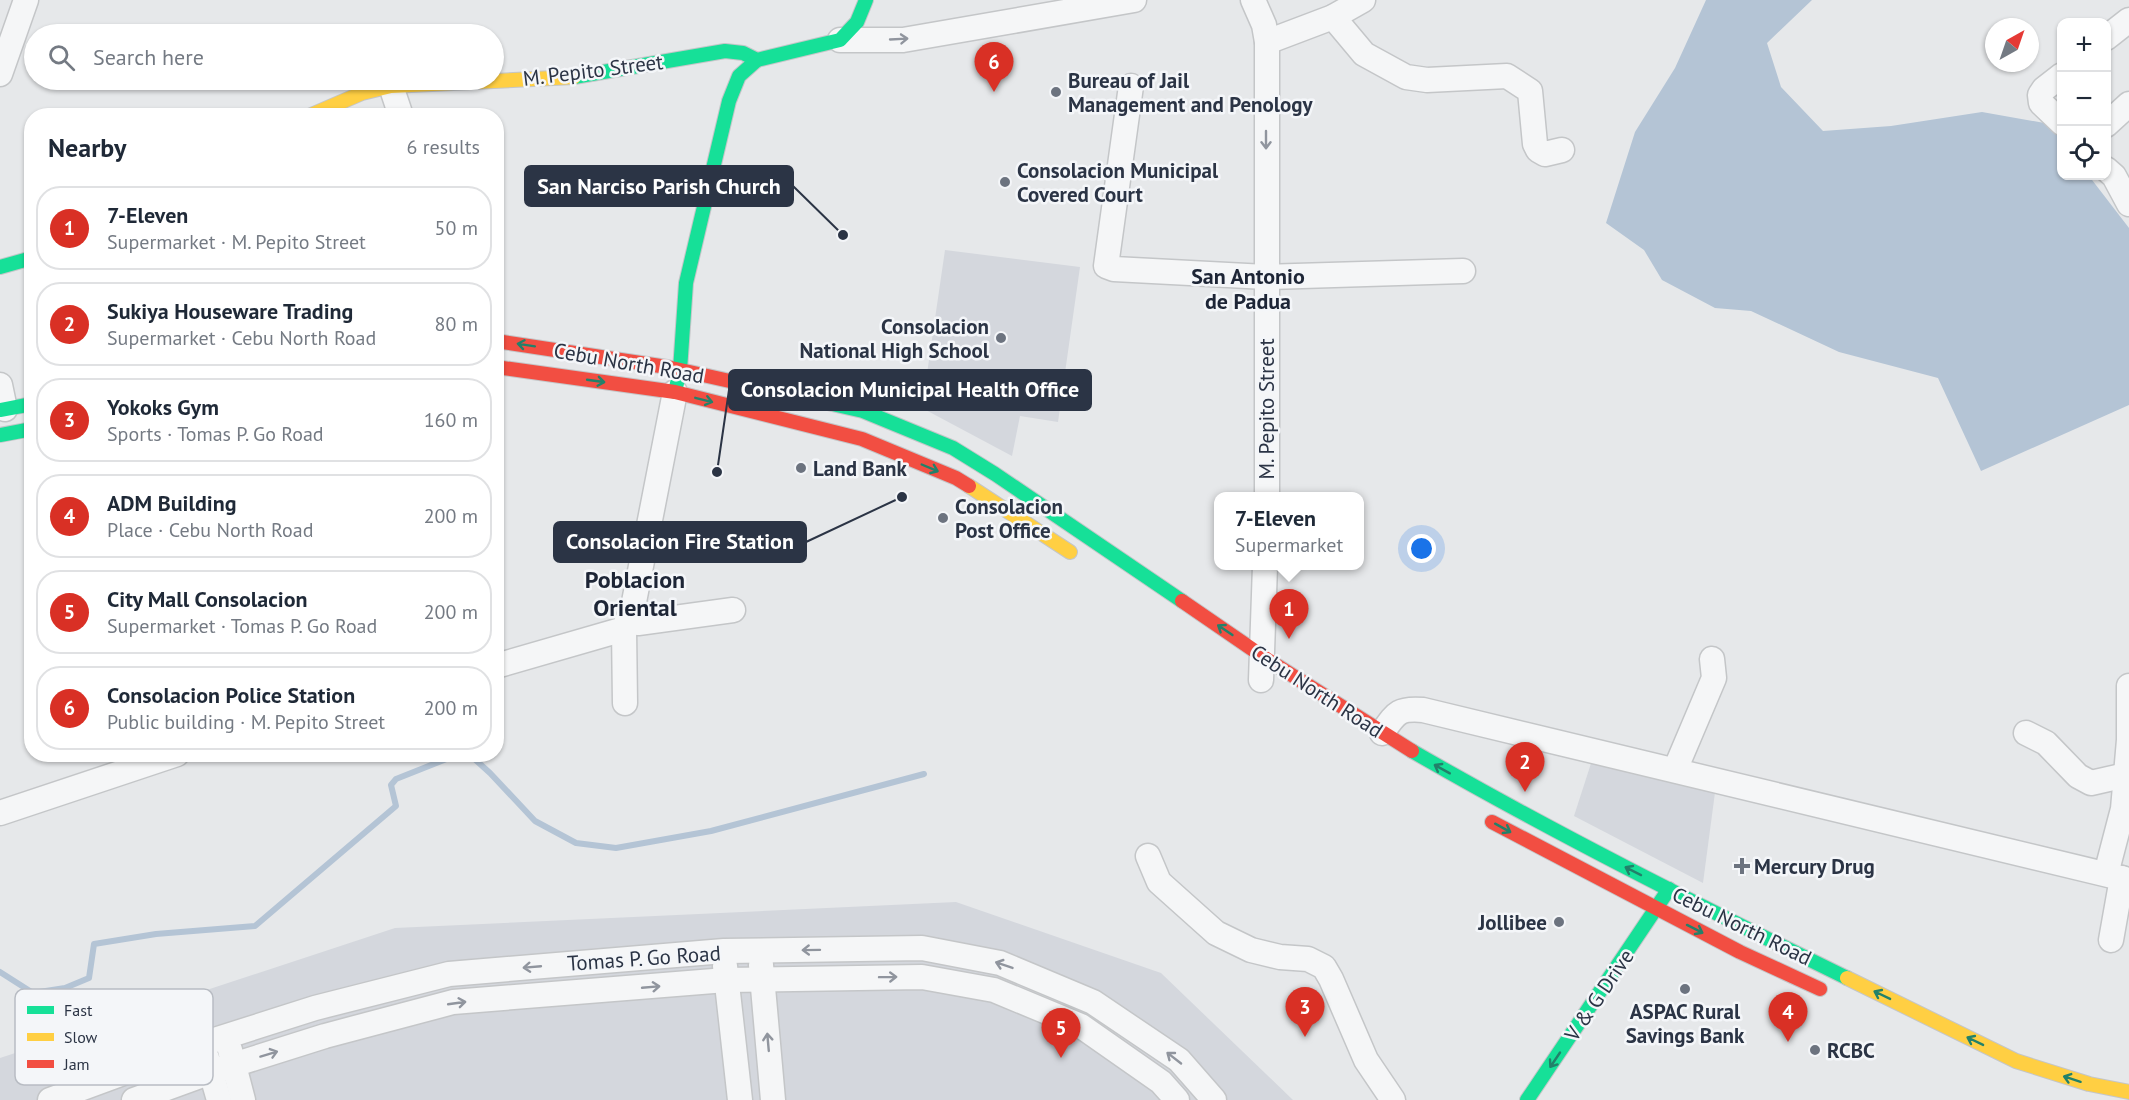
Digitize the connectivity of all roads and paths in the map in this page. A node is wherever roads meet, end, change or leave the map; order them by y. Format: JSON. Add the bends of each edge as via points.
{"nodes":[{"id":1,"x":26,"y":0,"type":"edge"},
{"id":2,"x":866,"y":0,"type":"edge"},
{"id":3,"x":1134,"y":0,"type":"edge"},
{"id":4,"x":1253,"y":0,"type":"edge"},
{"id":5,"x":1363,"y":0,"type":"edge"},
{"id":6,"x":1333,"y":17,"type":"junction"},
{"id":7,"x":2129,"y":20,"type":"edge"},
{"id":8,"x":2111,"y":34,"type":"edge"},
{"id":9,"x":840,"y":40,"type":"junction"},
{"id":10,"x":1267,"y":42,"type":"junction"},
{"id":11,"x":757,"y":60,"type":"junction"},
{"id":12,"x":0,"y":74,"type":"edge"},
{"id":13,"x":2057,"y":78,"type":"edge"},
{"id":14,"x":504,"y":81,"type":"edge"},
{"id":15,"x":1131,"y":86,"type":"dead end"},
{"id":16,"x":374,"y":90,"type":"edge"},
{"id":17,"x":392,"y":90,"type":"edge"},
{"id":18,"x":2129,"y":105,"type":"edge"},
{"id":19,"x":327,"y":108,"type":"edge"},
{"id":20,"x":398,"y":108,"type":"edge"},
{"id":21,"x":2057,"y":119,"type":"edge"},
{"id":22,"x":2111,"y":121,"type":"edge"},
{"id":23,"x":1562,"y":150,"type":"dead end"},
{"id":24,"x":2111,"y":173,"type":"edge"},
{"id":25,"x":2129,"y":204,"type":"edge"},
{"id":26,"x":24,"y":260,"type":"edge"},
{"id":27,"x":0,"y":267,"type":"edge"},
{"id":28,"x":1463,"y":271,"type":"dead end"},
{"id":29,"x":1266,"y":277,"type":"junction"},
{"id":30,"x":504,"y":343,"type":"edge"},
{"id":31,"x":504,"y":370,"type":"edge"},
{"id":32,"x":678,"y":381,"type":"junction"},
{"id":33,"x":2,"y":401,"type":"edge"},
{"id":34,"x":24,"y":403,"type":"edge"},
{"id":35,"x":24,"y":430,"type":"edge"},
{"id":36,"x":0,"y":435,"type":"edge"},
{"id":37,"x":1267,"y":492,"type":"edge"},
{"id":38,"x":1081,"y":559,"type":"dead end"},
{"id":39,"x":1265,"y":570,"type":"edge"},
{"id":40,"x":733,"y":610,"type":"dead end"},
{"id":41,"x":625,"y":625,"type":"junction"},
{"id":42,"x":1712,"y":659,"type":"dead end"},
{"id":43,"x":504,"y":663,"type":"edge"},
{"id":44,"x":1260,"y":673,"type":"junction"},
{"id":45,"x":2129,"y":686,"type":"edge"},
{"id":46,"x":625,"y":703,"type":"dead end"},
{"id":47,"x":1382,"y":733,"type":"junction"},
{"id":48,"x":2026,"y":733,"type":"dead end"},
{"id":49,"x":153,"y":762,"type":"edge"},
{"id":50,"x":1675,"y":770,"type":"junction"},
{"id":51,"x":2126,"y":775,"type":"junction"},
{"id":52,"x":0,"y":813,"type":"edge"},
{"id":53,"x":1482,"y":816,"type":"dead end"},
{"id":54,"x":1148,"y":856,"type":"dead end"},
{"id":55,"x":2119,"y":877,"type":"edge"},
{"id":56,"x":1674,"y":892,"type":"junction"},
{"id":57,"x":1662,"y":912,"type":"junction"},
{"id":58,"x":2110,"y":940,"type":"dead end"},
{"id":59,"x":1649,"y":944,"type":"dead end"},
{"id":60,"x":724,"y":951,"type":"junction"},
{"id":61,"x":759,"y":951,"type":"junction"},
{"id":62,"x":726,"y":980,"type":"junction"},
{"id":63,"x":762,"y":980,"type":"junction"},
{"id":64,"x":1832,"y":995,"type":"dead end"},
{"id":65,"x":225,"y":1037,"type":"junction"},
{"id":66,"x":213,"y":1041,"type":"edge"},
{"id":67,"x":235,"y":1064,"type":"junction"},
{"id":68,"x":213,"y":1071,"type":"edge"},
{"id":69,"x":213,"y":1079,"type":"edge"},
{"id":70,"x":91,"y":1085,"type":"edge"},
{"id":71,"x":175,"y":1085,"type":"edge"},
{"id":72,"x":2129,"y":1092,"type":"edge"},
{"id":73,"x":50,"y":1100,"type":"edge"},
{"id":74,"x":134,"y":1100,"type":"edge"},
{"id":75,"x":219,"y":1100,"type":"edge"},
{"id":76,"x":243,"y":1100,"type":"edge"},
{"id":77,"x":740,"y":1100,"type":"edge"},
{"id":78,"x":773,"y":1100,"type":"edge"},
{"id":79,"x":1177,"y":1100,"type":"edge"},
{"id":80,"x":1214,"y":1100,"type":"edge"},
{"id":81,"x":1393,"y":1100,"type":"edge"},
{"id":82,"x":1527,"y":1100,"type":"edge"}],
"edges":[{"from":1,"to":12,"type":"street"},
{"from":2,"to":9,"type":"main road","via":[[862,16]]},
{"from":9,"to":3,"type":"street","one_way":true,"via":[[903,40]]},
{"from":4,"to":10,"type":"street","name":"M. Pepito Street"},
{"from":5,"to":6,"type":"street"},
{"from":6,"to":10,"type":"street"},
{"from":6,"to":23,"type":"street","via":[[1364,54],[1406,77],[1427,80],[1508,76],[1530,92],[1538,150],[1545,154]]},
{"from":7,"to":8,"type":"street"},
{"from":9,"to":11,"type":"main road"},
{"from":10,"to":29,"type":"street","name":"M. Pepito Street","one_way":true},
{"from":11,"to":14,"type":"main road","name":"M. Pepito Street","via":[[725,51],[568,78]]},
{"from":11,"to":32,"type":"main road","via":[[739,76],[729,101],[686,283]]},
{"from":13,"to":21,"type":"street","via":[[2040,95],[2041,103]]},
{"from":15,"to":29,"type":"street","via":[[1106,266]]},
{"from":16,"to":19,"type":"main road","name":"M. Pepito Street"},
{"from":17,"to":20,"type":"street"},
{"from":18,"to":22,"type":"street"},
{"from":24,"to":25,"type":"street"},
{"from":26,"to":27,"type":"main road"},
{"from":28,"to":29,"type":"street"},
{"from":29,"to":37,"type":"street","name":"M. Pepito Street"},
{"from":32,"to":30,"type":"main road","name":"Cebu North Road","one_way":true},
{"from":31,"to":32,"type":"main road","name":"Cebu North Road","one_way":true},
{"from":32,"to":38,"type":"main road","name":"Cebu North Road","one_way":true,"via":[[862,439],[956,478]]},
{"from":32,"to":41,"type":"street","via":[[637,591]]},
{"from":44,"to":32,"type":"main road","name":"Cebu North Road","one_way":true,"via":[[996,474],[953,448],[863,411]]},
{"from":33,"to":34,"type":"main road"},
{"from":35,"to":36,"type":"main road"},
{"from":39,"to":44,"type":"street"},
{"from":40,"to":41,"type":"street"},
{"from":41,"to":43,"type":"street"},
{"from":41,"to":46,"type":"street"},
{"from":42,"to":50,"type":"street","via":[[1714,678]]},
{"from":44,"to":47,"type":"main road","name":"Cebu North Road"},
{"from":45,"to":51,"type":"street"},
{"from":47,"to":50,"type":"street","via":[[1399,712],[1423,710]]},
{"from":56,"to":47,"type":"main road","name":"Cebu North Road","one_way":true},
{"from":48,"to":51,"type":"street","via":[[2046,743],[2078,776],[2091,783]]},
{"from":49,"to":52,"type":"street"},
{"from":50,"to":55,"type":"street"},
{"from":51,"to":55,"type":"street"},
{"from":53,"to":57,"type":"main road","name":"Cebu North Road","one_way":true},
{"from":54,"to":81,"type":"street","via":[[1159,882],[1216,933],[1251,950],[1308,959],[1324,967],[1366,1060]]},
{"from":55,"to":58,"type":"street"},
{"from":56,"to":57,"type":"main road","name":"V & G Drive"},
{"from":72,"to":56,"type":"main road","name":"Cebu North Road","one_way":true,"via":[[2088,1084],[2016,1060]]},
{"from":57,"to":59,"type":"main road","name":"V & G Drive"},
{"from":57,"to":64,"type":"main road","name":"Cebu North Road","one_way":true},
{"from":57,"to":82,"type":"main road","name":"V & G Drive","one_way":true},
{"from":60,"to":61,"type":"street","name":"Tomas P. Go Road"},
{"from":60,"to":62,"type":"street"},
{"from":60,"to":65,"type":"street","name":"Tomas P. Go Road","one_way":true,"via":[[449,974],[315,1008]]},
{"from":61,"to":63,"type":"street"},
{"from":80,"to":61,"type":"street","name":"Tomas P. Go Road","one_way":true,"via":[[1179,1060],[1093,1002],[1000,963],[922,948]]},
{"from":62,"to":63,"type":"street","name":"Tomas P. Go Road"},
{"from":67,"to":62,"type":"street","name":"Tomas P. Go Road","one_way":true,"via":[[453,1002]]},
{"from":62,"to":77,"type":"street"},
{"from":78,"to":63,"type":"street","one_way":true},
{"from":63,"to":79,"type":"street","name":"Tomas P. Go Road","one_way":true,"via":[[922,976],[994,990],[1081,1026],[1161,1082]]},
{"from":65,"to":66,"type":"street","name":"Tomas P. Go Road"},
{"from":65,"to":67,"type":"street"},
{"from":67,"to":68,"type":"street","name":"Tomas P. Go Road"},
{"from":67,"to":76,"type":"street"},
{"from":69,"to":75,"type":"street"},
{"from":70,"to":73,"type":"street","name":"Tomas P. Go Road"},
{"from":71,"to":74,"type":"street","name":"Tomas P. Go Road"}]}
